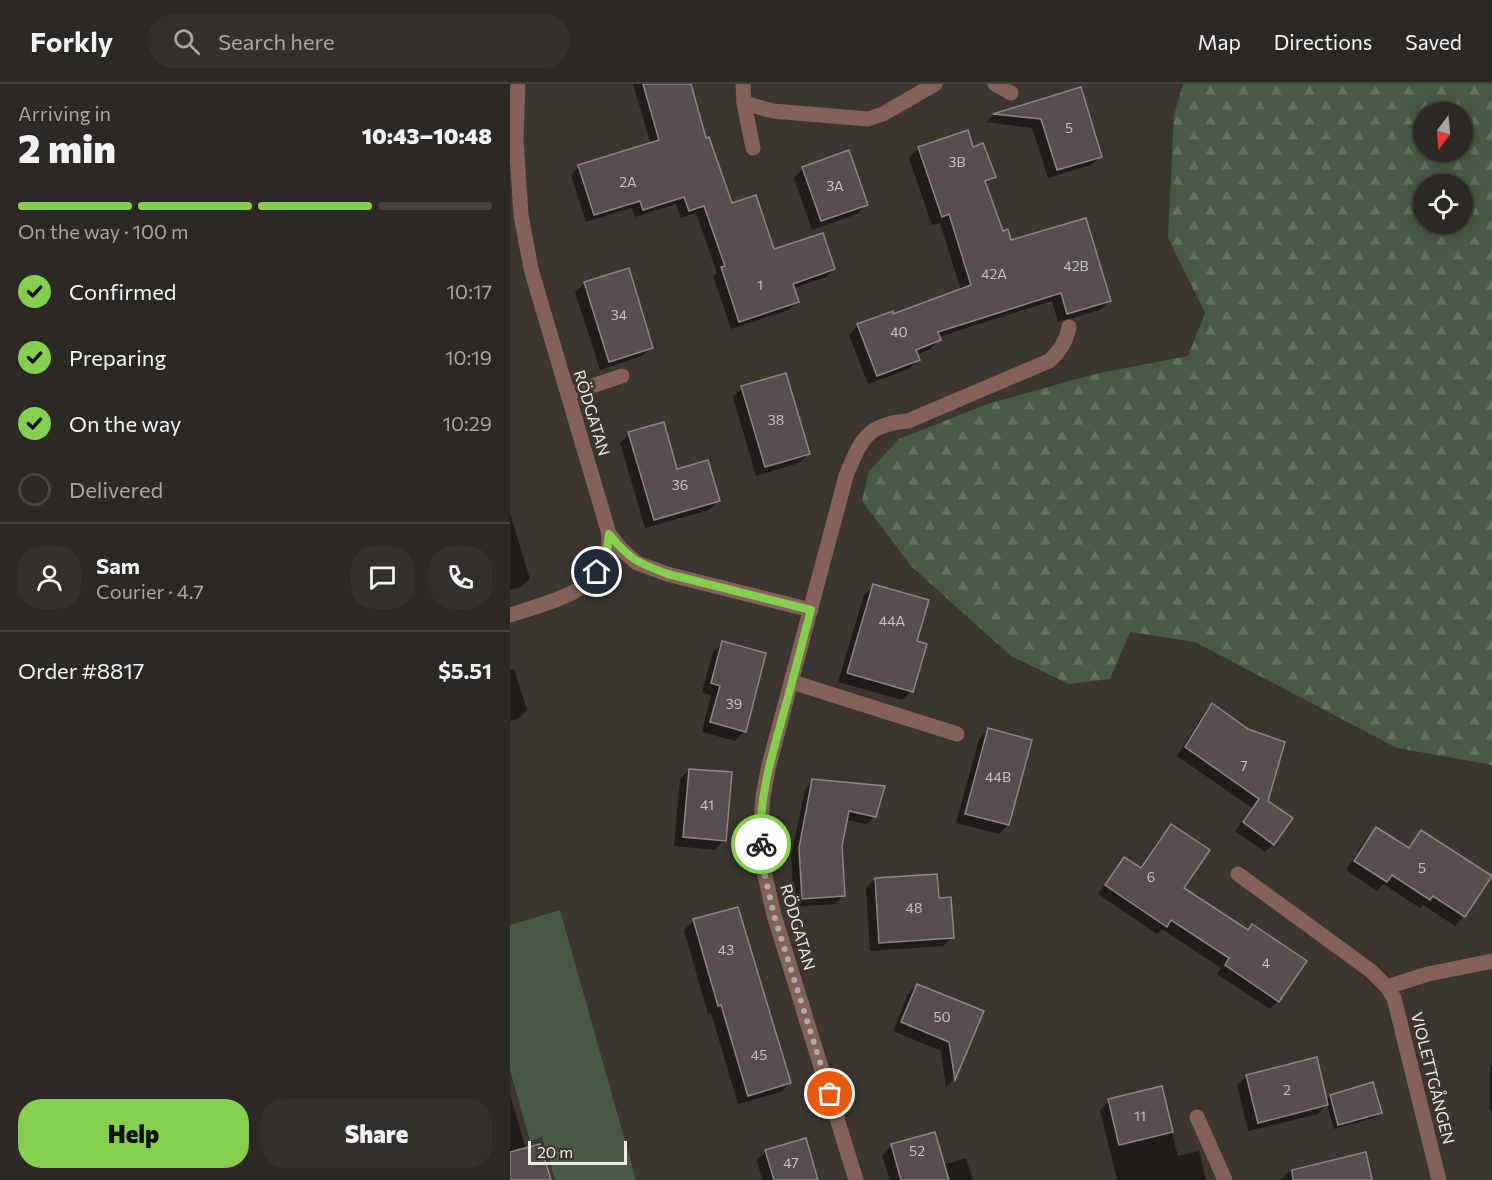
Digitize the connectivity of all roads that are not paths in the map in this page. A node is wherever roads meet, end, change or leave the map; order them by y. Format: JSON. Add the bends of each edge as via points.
{"nodes":[{"id":1,"x":518,"y":84,"type":"edge"},
{"id":2,"x":743,"y":84,"type":"edge"},
{"id":3,"x":934,"y":84,"type":"edge"},
{"id":4,"x":995,"y":84,"type":"edge"},
{"id":5,"x":1011,"y":93,"type":"dead end"},
{"id":6,"x":744,"y":103,"type":"junction"},
{"id":7,"x":753,"y":148,"type":"dead end"},
{"id":8,"x":516,"y":217,"type":"edge"},
{"id":9,"x":1069,"y":327,"type":"dead end"},
{"id":10,"x":622,"y":376,"type":"dead end"},
{"id":11,"x":568,"y":394,"type":"junction"},
{"id":12,"x":609,"y":534,"type":"junction"},
{"id":13,"x":811,"y":610,"type":"junction"},
{"id":14,"x":510,"y":615,"type":"edge"},
{"id":15,"x":792,"y":682,"type":"junction"},
{"id":16,"x":957,"y":734,"type":"dead end"},
{"id":17,"x":1238,"y":874,"type":"dead end"},
{"id":18,"x":1492,"y":961,"type":"edge"},
{"id":19,"x":1387,"y":987,"type":"junction"},
{"id":20,"x":1197,"y":1118,"type":"dead end"},
{"id":21,"x":856,"y":1180,"type":"edge"},
{"id":22,"x":1225,"y":1180,"type":"edge"},
{"id":23,"x":1439,"y":1180,"type":"edge"}],
"edges":[{"from":1,"to":8,"type":"street","name":"RÖDGATAN"},
{"from":2,"to":6,"type":"street"},
{"from":3,"to":6,"type":"street","via":[[868,119],[773,111]]},
{"from":4,"to":5,"type":"street"},
{"from":6,"to":7,"type":"street"},
{"from":8,"to":11,"type":"street","name":"RÖDGATAN"},
{"from":9,"to":13,"type":"street","name":"RÖDGATAN","via":[[1060,351],[1049,361],[908,421],[888,423],[869,434],[857,449],[846,476]]},
{"from":10,"to":11,"type":"street"},
{"from":11,"to":12,"type":"street","name":"RÖDGATAN"},
{"from":12,"to":13,"type":"street","name":"RÖDGATAN","via":[[637,563]]},
{"from":12,"to":14,"type":"street","via":[[606,562],[589,582],[555,600]]},
{"from":13,"to":15,"type":"street","name":"RÖDGATAN"},
{"from":15,"to":16,"type":"street"},
{"from":15,"to":21,"type":"street","name":"RÖDGATAN","via":[[763,796],[763,867],[774,915]]},
{"from":17,"to":19,"type":"street","name":"VIOLETTGÅNGEN","via":[[1371,971]]},
{"from":18,"to":19,"type":"street"},
{"from":19,"to":23,"type":"street","name":"VIOLETTGÅNGEN","via":[[1394,998]]},
{"from":20,"to":22,"type":"street"}]}
